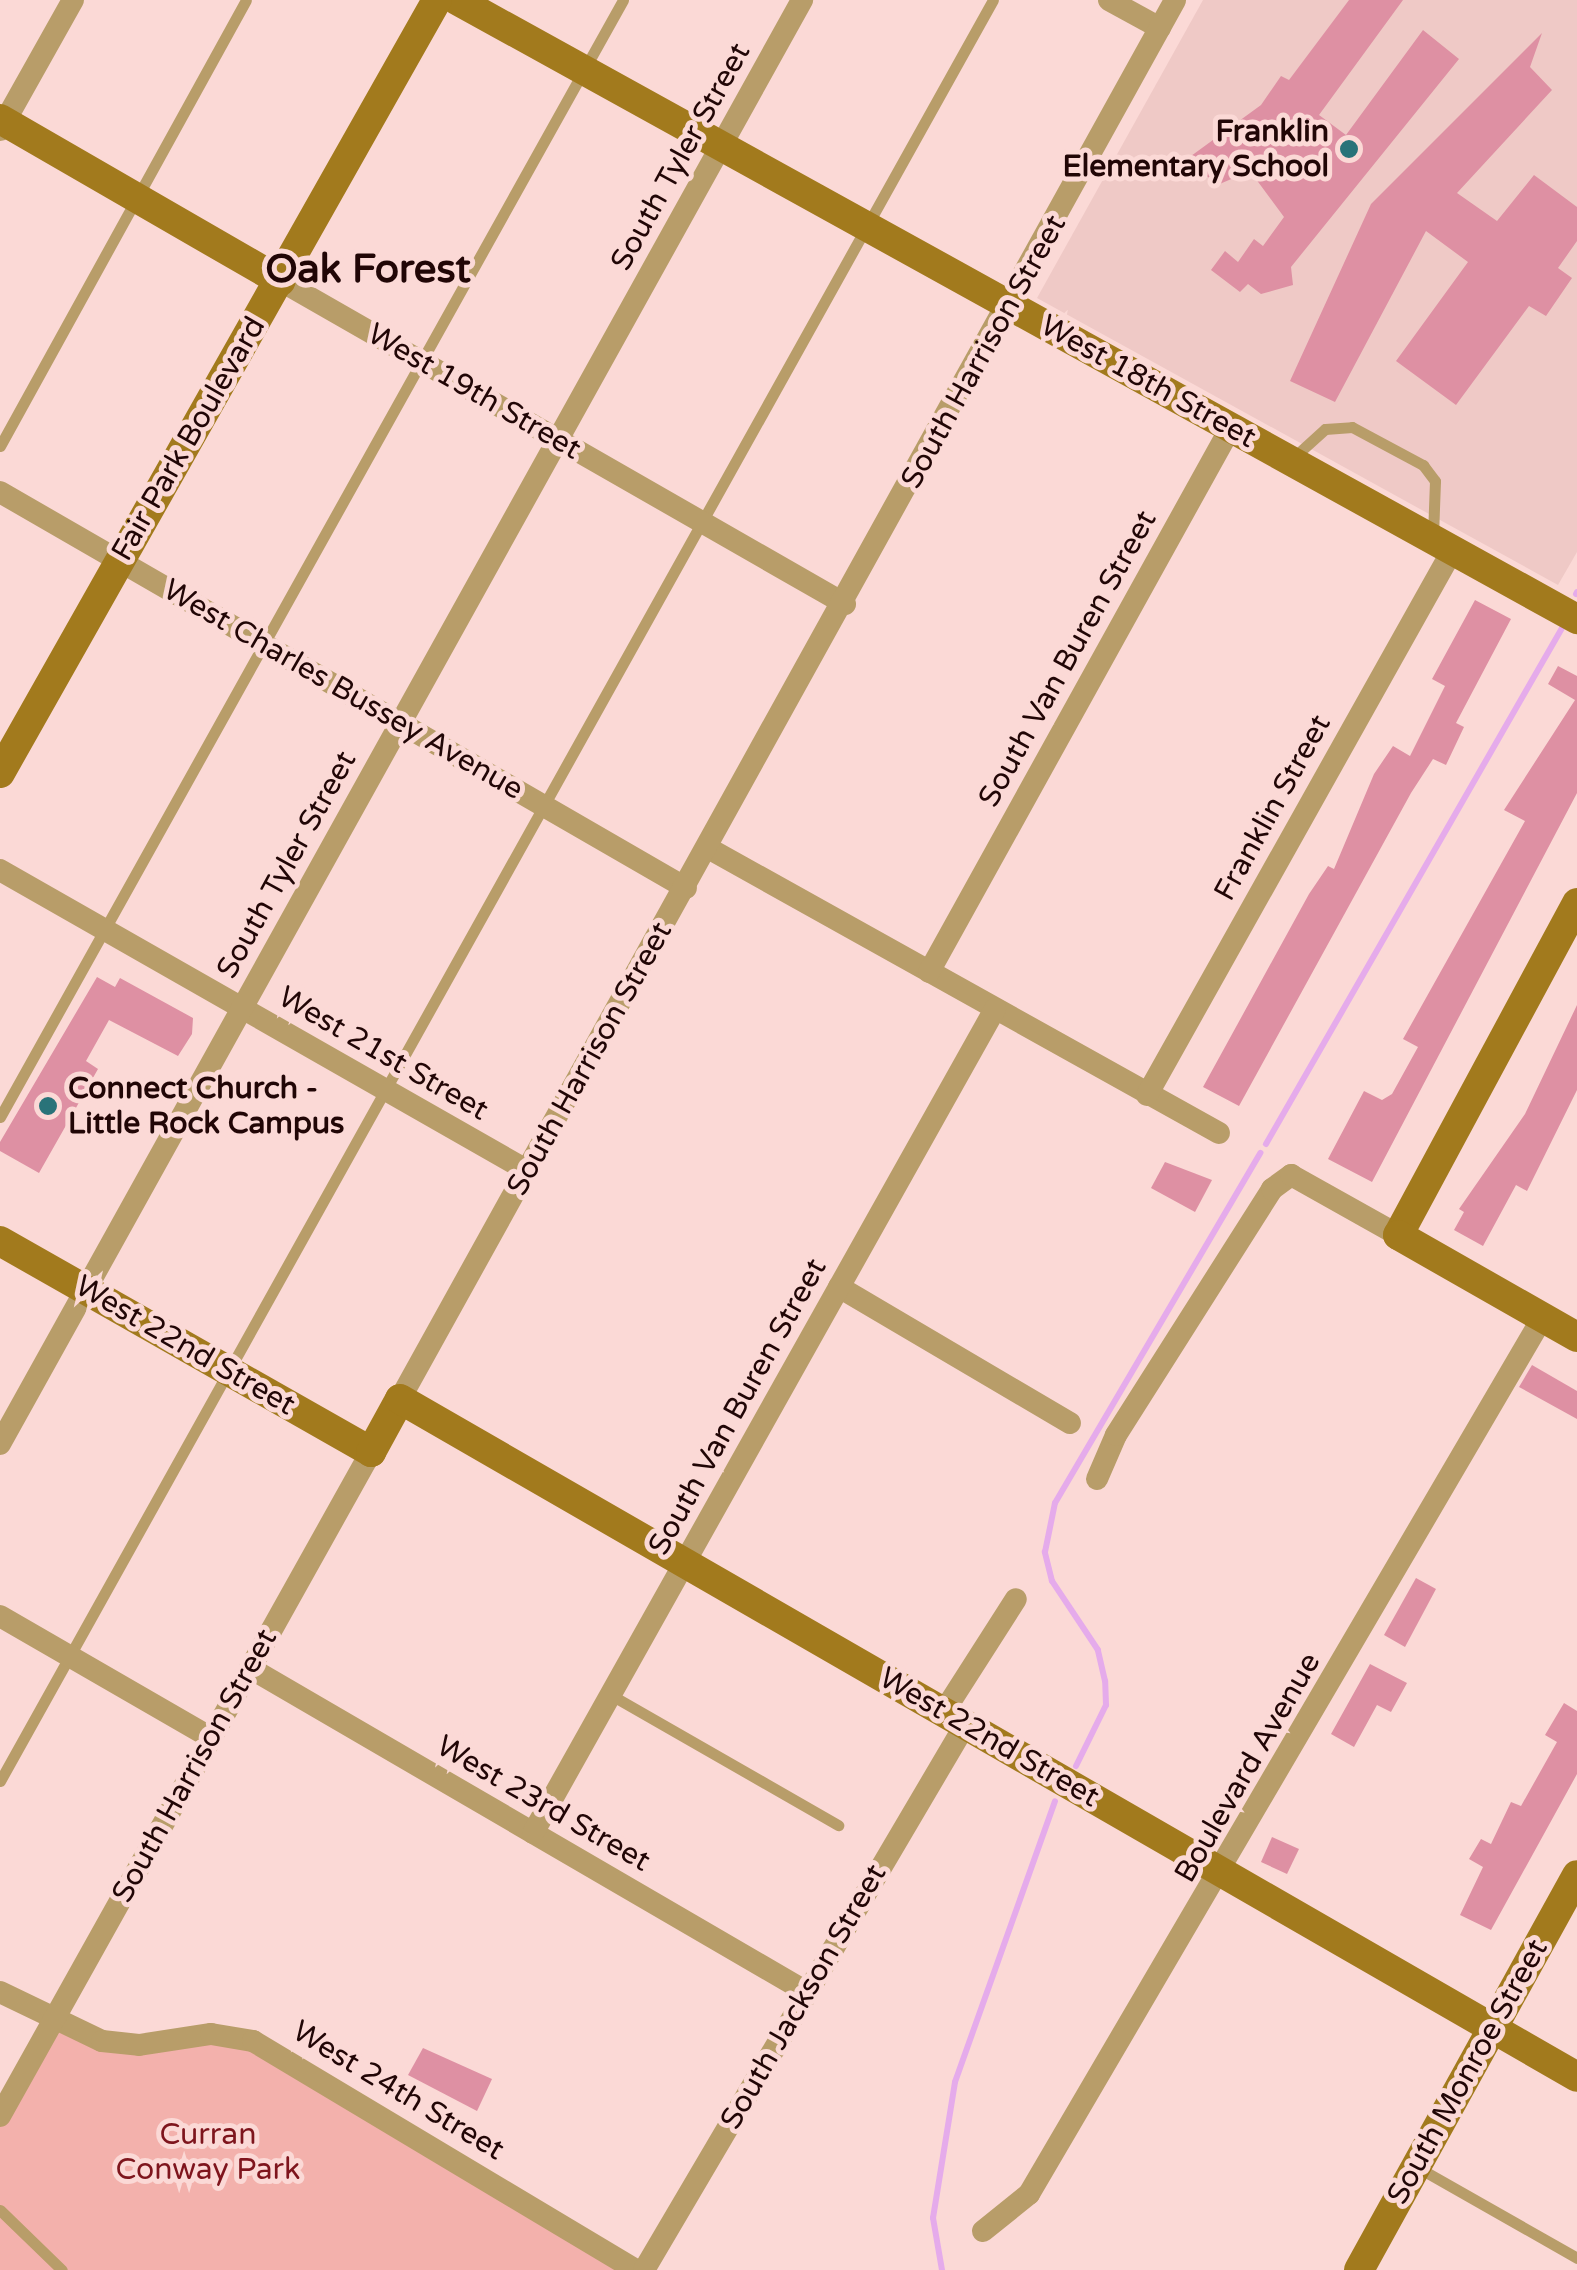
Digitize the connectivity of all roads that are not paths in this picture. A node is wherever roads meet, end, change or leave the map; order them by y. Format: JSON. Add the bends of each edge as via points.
{"nodes":[{"id":1,"x":73,"y":0,"type":"edge"},
{"id":2,"x":246,"y":0,"type":"edge"},
{"id":3,"x":438,"y":0,"type":"edge"},
{"id":4,"x":457,"y":0,"type":"edge"},
{"id":5,"x":622,"y":0,"type":"edge"},
{"id":6,"x":802,"y":0,"type":"edge"},
{"id":7,"x":993,"y":0,"type":"edge"},
{"id":8,"x":1109,"y":0,"type":"edge"},
{"id":9,"x":1176,"y":0,"type":"edge"},
{"id":10,"x":1160,"y":28,"type":"junction"},
{"id":11,"x":583,"y":70,"type":"junction"},
{"id":12,"x":2,"y":124,"type":"edge"},
{"id":13,"x":720,"y":148,"type":"junction"},
{"id":14,"x":137,"y":198,"type":"junction"},
{"id":15,"x":866,"y":230,"type":"junction"},
{"id":16,"x":281,"y":281,"type":"junction"},
{"id":17,"x":1008,"y":308,"type":"junction"},
{"id":18,"x":420,"y":361,"type":"junction"},
{"id":19,"x":1230,"y":427,"type":"junction"},
{"id":20,"x":558,"y":439,"type":"junction"},
{"id":21,"x":0,"y":446,"type":"edge"},
{"id":22,"x":1290,"y":461,"type":"junction"},
{"id":23,"x":0,"y":492,"type":"edge"},
{"id":24,"x":703,"y":522,"type":"junction"},
{"id":25,"x":1442,"y":545,"type":"junction"},
{"id":26,"x":118,"y":562,"type":"junction"},
{"id":27,"x":845,"y":604,"type":"junction"},
{"id":28,"x":1577,"y":619,"type":"edge"},
{"id":29,"x":263,"y":644,"type":"junction"},
{"id":30,"x":400,"y":723,"type":"junction"},
{"id":31,"x":0,"y":773,"type":"edge"},
{"id":32,"x":545,"y":806,"type":"junction"},
{"id":33,"x":708,"y":848,"type":"junction"},
{"id":34,"x":0,"y":870,"type":"edge"},
{"id":35,"x":686,"y":888,"type":"junction"},
{"id":36,"x":1577,"y":903,"type":"edge"},
{"id":37,"x":107,"y":931,"type":"junction"},
{"id":38,"x":929,"y":972,"type":"junction"},
{"id":39,"x":242,"y":1008,"type":"junction"},
{"id":40,"x":996,"y":1010,"type":"junction"},
{"id":41,"x":388,"y":1091,"type":"junction"},
{"id":42,"x":1148,"y":1095,"type":"junction"},
{"id":43,"x":0,"y":1117,"type":"edge"},
{"id":44,"x":1219,"y":1133,"type":"dead end"},
{"id":45,"x":528,"y":1170,"type":"junction"},
{"id":46,"x":1398,"y":1235,"type":"junction"},
{"id":47,"x":0,"y":1241,"type":"edge"},
{"id":48,"x":840,"y":1287,"type":"junction"},
{"id":49,"x":86,"y":1290,"type":"junction"},
{"id":50,"x":1543,"y":1317,"type":"junction"},
{"id":51,"x":1577,"y":1336,"type":"edge"},
{"id":52,"x":227,"y":1370,"type":"junction"},
{"id":53,"x":400,"y":1399,"type":"junction"},
{"id":54,"x":1070,"y":1423,"type":"dead end"},
{"id":55,"x":0,"y":1444,"type":"edge"},
{"id":56,"x":371,"y":1452,"type":"junction"},
{"id":57,"x":1098,"y":1479,"type":"dead end"},
{"id":58,"x":685,"y":1562,"type":"junction"},
{"id":59,"x":1016,"y":1599,"type":"dead end"},
{"id":60,"x":0,"y":1616,"type":"edge"},
{"id":61,"x":70,"y":1657,"type":"junction"},
{"id":62,"x":250,"y":1668,"type":"junction"},
{"id":63,"x":611,"y":1694,"type":"junction"},
{"id":64,"x":954,"y":1719,"type":"junction"},
{"id":65,"x":211,"y":1738,"type":"junction"},
{"id":66,"x":0,"y":1780,"type":"edge"},
{"id":67,"x":838,"y":1826,"type":"dead end"},
{"id":68,"x":533,"y":1833,"type":"junction"},
{"id":69,"x":1222,"y":1872,"type":"junction"},
{"id":70,"x":1577,"y":1875,"type":"edge"},
{"id":71,"x":805,"y":1991,"type":"junction"},
{"id":72,"x":0,"y":1992,"type":"edge"},
{"id":73,"x":52,"y":2022,"type":"junction"},
{"id":74,"x":1491,"y":2029,"type":"junction"},
{"id":75,"x":1577,"y":2077,"type":"edge"},
{"id":76,"x":0,"y":2116,"type":"edge"},
{"id":77,"x":1417,"y":2167,"type":"junction"},
{"id":78,"x":0,"y":2210,"type":"edge"},
{"id":79,"x":983,"y":2232,"type":"dead end"},
{"id":80,"x":1577,"y":2258,"type":"edge"},
{"id":81,"x":62,"y":2270,"type":"edge"},
{"id":82,"x":636,"y":2270,"type":"edge"},
{"id":83,"x":644,"y":2270,"type":"edge"},
{"id":84,"x":1359,"y":2270,"type":"edge"}],
"edges":[{"from":1,"to":12,"type":"street"},
{"from":2,"to":14,"type":"lane"},
{"from":3,"to":16,"type":"street","name":"Fair Park Boulevard"},
{"from":4,"to":11,"type":"street","name":"West 18th Street"},
{"from":5,"to":11,"type":"lane"},
{"from":6,"to":13,"type":"street","name":"South Tyler Street"},
{"from":7,"to":15,"type":"lane"},
{"from":8,"to":10,"type":"street"},
{"from":9,"to":10,"type":"street","name":"South Harrison Street"},
{"from":10,"to":17,"type":"street","name":"South Harrison Street"},
{"from":11,"to":13,"type":"street","name":"West 18th Street"},
{"from":11,"to":18,"type":"lane"},
{"from":12,"to":14,"type":"street","name":"West 19th Street"},
{"from":13,"to":15,"type":"street","name":"West 18th Street"},
{"from":13,"to":20,"type":"street","name":"South Tyler Street"},
{"from":14,"to":16,"type":"street","name":"West 19th Street"},
{"from":14,"to":21,"type":"lane"},
{"from":15,"to":17,"type":"street","name":"West 18th Street"},
{"from":15,"to":24,"type":"lane"},
{"from":16,"to":18,"type":"street","name":"West 19th Street"},
{"from":16,"to":26,"type":"street","name":"Fair Park Boulevard"},
{"from":17,"to":19,"type":"street","name":"West 18th Street"},
{"from":17,"to":27,"type":"street","name":"South Harrison Street"},
{"from":18,"to":20,"type":"street","name":"West 19th Street"},
{"from":18,"to":29,"type":"lane"},
{"from":19,"to":22,"type":"street","name":"West 18th Street"},
{"from":19,"to":38,"type":"street","name":"South Van Buren Street"},
{"from":20,"to":24,"type":"street","name":"West 19th Street"},
{"from":20,"to":30,"type":"street","name":"South Tyler Street"},
{"from":22,"to":25,"type":"street","name":"West 18th Street"},
{"from":22,"to":25,"type":"lane","via":[[1325,430],[1352,427],[1423,465],[1437,495]]},
{"from":23,"to":26,"type":"street","name":"West Charles Bussey Avenue"},
{"from":24,"to":27,"type":"street","name":"West 19th Street"},
{"from":24,"to":32,"type":"lane"},
{"from":25,"to":28,"type":"street","name":"West 18th Street"},
{"from":25,"to":42,"type":"street","name":"Franklin Street"},
{"from":26,"to":29,"type":"street","name":"West Charles Bussey Avenue"},
{"from":26,"to":31,"type":"street","name":"Fair Park Boulevard"},
{"from":27,"to":33,"type":"street","name":"South Harrison Street"},
{"from":29,"to":30,"type":"street","name":"West Charles Bussey Avenue"},
{"from":29,"to":37,"type":"lane"},
{"from":30,"to":32,"type":"street","name":"West Charles Bussey Avenue"},
{"from":30,"to":39,"type":"street","name":"South Tyler Street"},
{"from":32,"to":35,"type":"street","name":"West Charles Bussey Avenue"},
{"from":32,"to":41,"type":"lane"},
{"from":33,"to":35,"type":"street","name":"South Harrison Street"},
{"from":33,"to":38,"type":"street"},
{"from":34,"to":37,"type":"street","name":"West 21st Street"},
{"from":35,"to":45,"type":"street","name":"South Harrison Street"},
{"from":36,"to":46,"type":"street"},
{"from":37,"to":39,"type":"street","name":"West 21st Street"},
{"from":37,"to":43,"type":"lane"},
{"from":38,"to":40,"type":"street"},
{"from":39,"to":41,"type":"street","name":"West 21st Street"},
{"from":39,"to":49,"type":"street","name":"South Tyler Street"},
{"from":40,"to":42,"type":"street"},
{"from":40,"to":48,"type":"street","name":"South Van Buren Street"},
{"from":41,"to":45,"type":"street","name":"West 21st Street"},
{"from":41,"to":52,"type":"lane"},
{"from":42,"to":44,"type":"street"},
{"from":45,"to":53,"type":"street","name":"South Harrison Street"},
{"from":46,"to":50,"type":"street"},
{"from":46,"to":57,"type":"street","via":[[1291,1175],[1241,1228]]},
{"from":47,"to":49,"type":"street","name":"West 22nd Street"},
{"from":48,"to":54,"type":"street"},
{"from":48,"to":58,"type":"street","name":"South Van Buren Street"},
{"from":49,"to":52,"type":"street","name":"West 22nd Street"},
{"from":49,"to":55,"type":"street","name":"South Tyler Street"},
{"from":50,"to":51,"type":"street"},
{"from":50,"to":69,"type":"street","name":"Boulevard Avenue"},
{"from":52,"to":56,"type":"street","name":"West 22nd Street"},
{"from":52,"to":61,"type":"lane"},
{"from":53,"to":56,"type":"street","name":"South Harrison Street"},
{"from":53,"to":58,"type":"street","name":"West 22nd Street"},
{"from":56,"to":62,"type":"street","name":"South Harrison Street"},
{"from":58,"to":63,"type":"street","name":"South Van Buren Street"},
{"from":58,"to":64,"type":"street","name":"West 22nd Street"},
{"from":59,"to":64,"type":"street","name":"South Jackson Street"},
{"from":60,"to":61,"type":"street"},
{"from":61,"to":65,"type":"street"},
{"from":61,"to":66,"type":"lane"},
{"from":62,"to":65,"type":"street","name":"South Harrison Street"},
{"from":62,"to":68,"type":"street","name":"West 23rd Street"},
{"from":63,"to":67,"type":"lane"},
{"from":63,"to":68,"type":"street","name":"South Van Buren Street"},
{"from":64,"to":69,"type":"street","name":"West 22nd Street"},
{"from":64,"to":71,"type":"street","name":"South Jackson Street"},
{"from":65,"to":73,"type":"street","name":"South Harrison Street"},
{"from":68,"to":71,"type":"street","name":"West 23rd Street"},
{"from":69,"to":74,"type":"street","name":"West 22nd Street"},
{"from":69,"to":79,"type":"street","name":"Boulevard Avenue","via":[[1029,2194]]},
{"from":70,"to":74,"type":"street","name":"South Monroe Street"},
{"from":71,"to":83,"type":"street","name":"South Jackson Street"},
{"from":72,"to":73,"type":"street","name":"West 24th Street"},
{"from":73,"to":76,"type":"street","name":"South Harrison Street"},
{"from":73,"to":82,"type":"street","name":"West 24th Street","via":[[139,2045],[211,2034],[252,2041]]},
{"from":74,"to":75,"type":"street","name":"West 22nd Street"},
{"from":74,"to":77,"type":"street","name":"South Monroe Street"},
{"from":77,"to":80,"type":"lane"},
{"from":77,"to":84,"type":"street","name":"South Monroe Street"},
{"from":78,"to":81,"type":"lane"}]}
